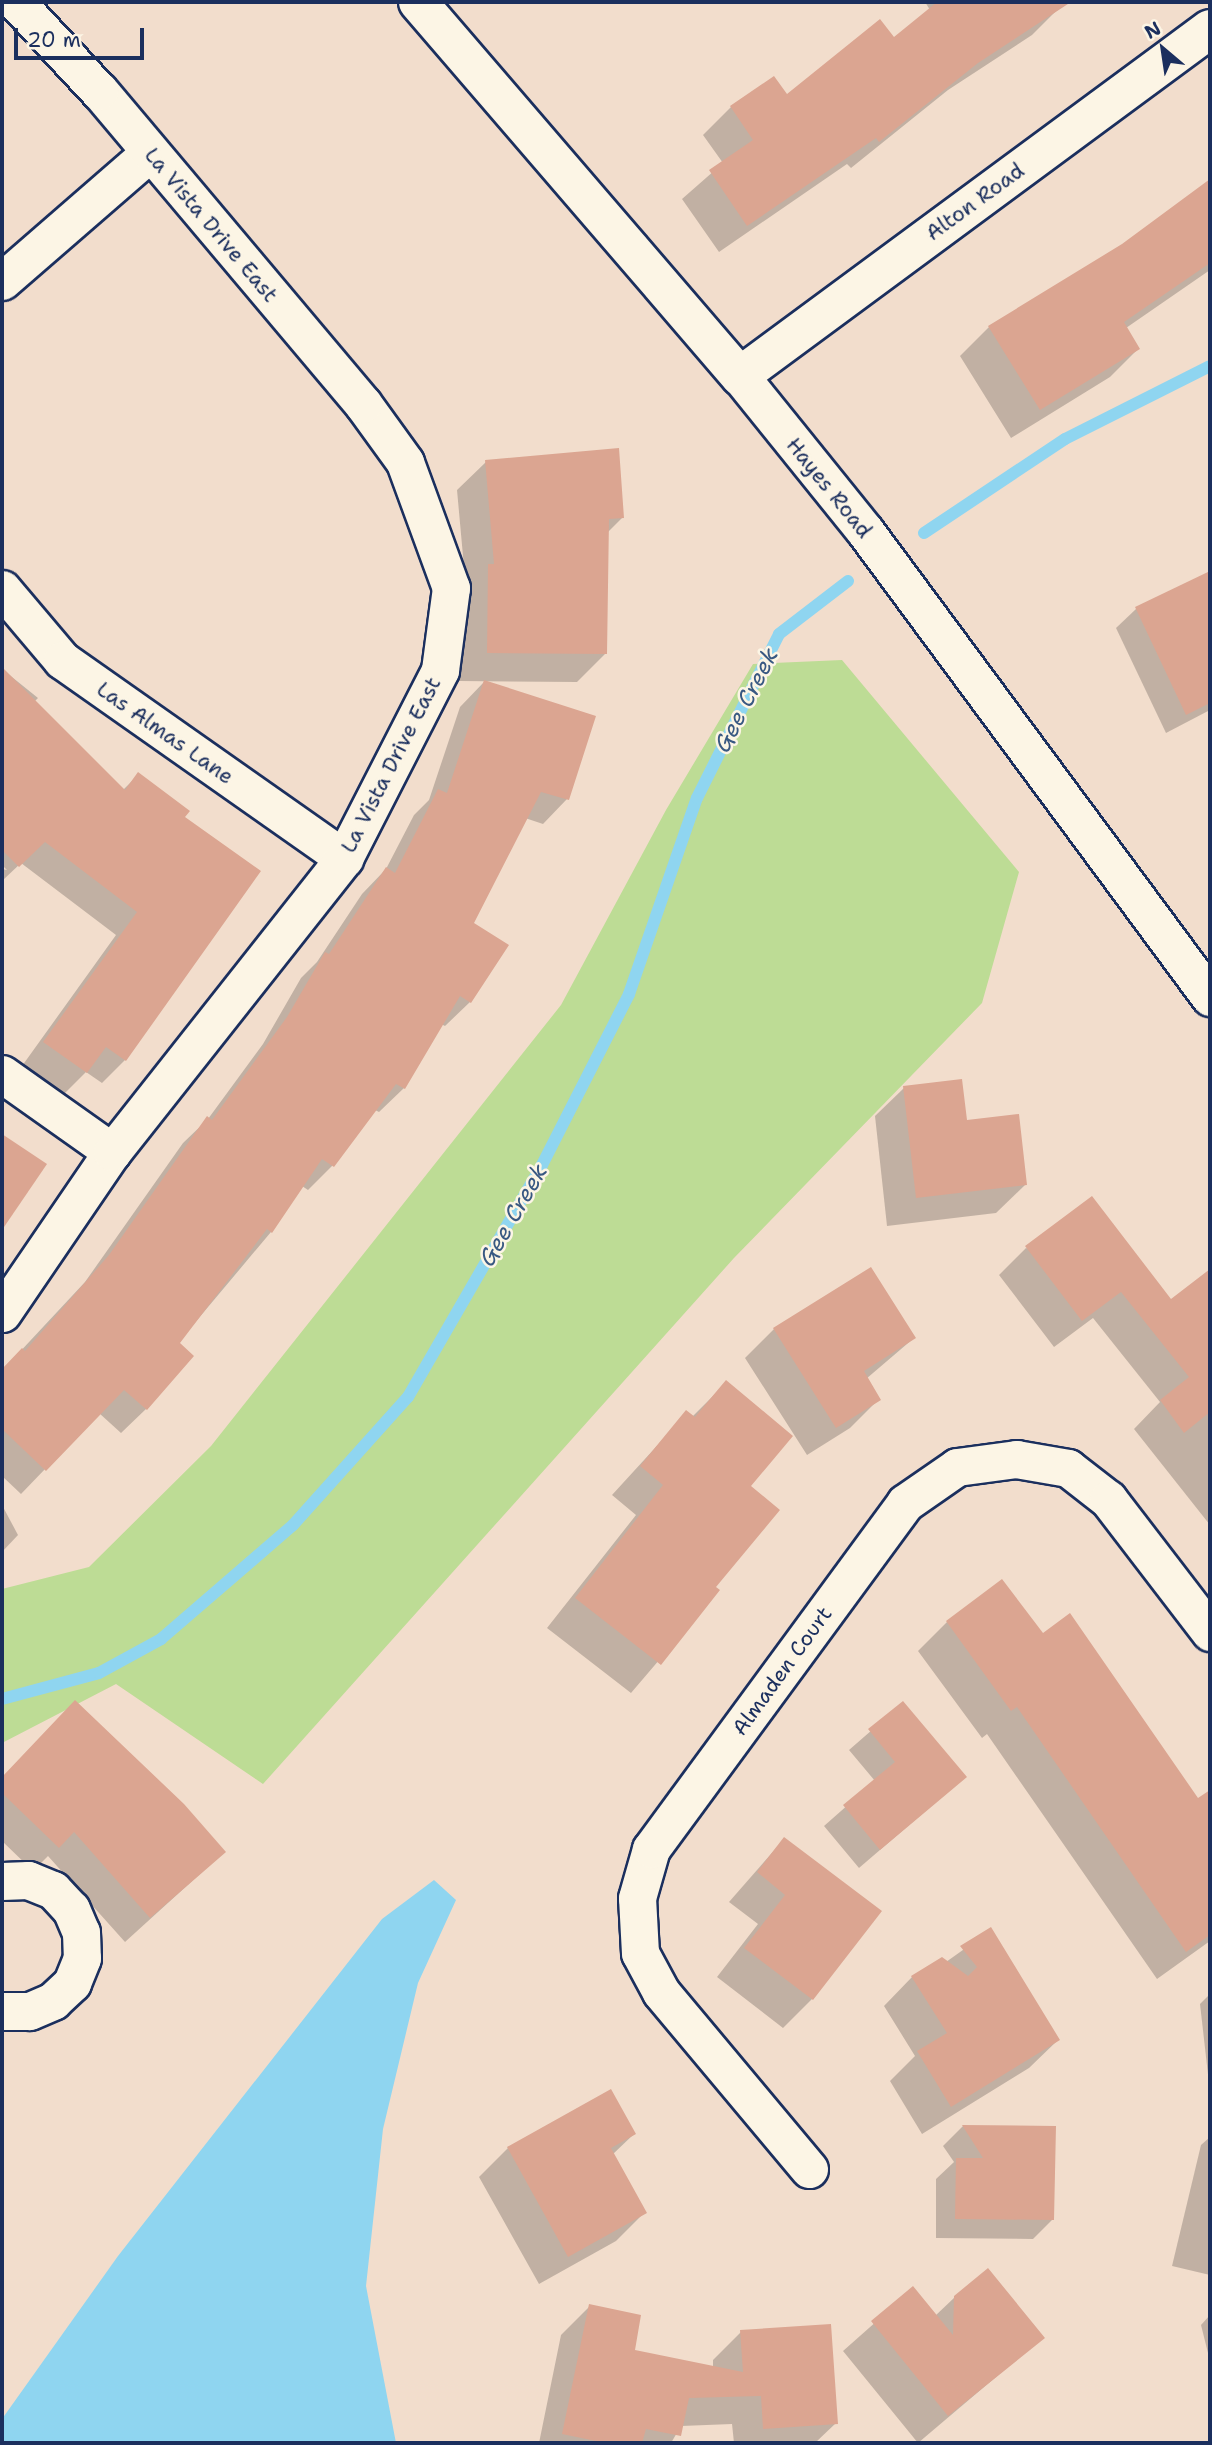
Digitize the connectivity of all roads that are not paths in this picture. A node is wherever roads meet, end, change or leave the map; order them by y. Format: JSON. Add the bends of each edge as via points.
{"nodes":[{"id":1,"x":16,"y":2,"type":"edge"},
{"id":2,"x":418,"y":2,"type":"edge"},
{"id":3,"x":1210,"y":29,"type":"edge"},
{"id":4,"x":149,"y":152,"type":"junction"},
{"id":5,"x":2,"y":281,"type":"edge"},
{"id":6,"x":740,"y":376,"type":"junction"},
{"id":7,"x":2,"y":589,"type":"edge"},
{"id":8,"x":344,"y":858,"type":"junction"},
{"id":9,"x":1210,"y":997,"type":"edge"},
{"id":10,"x":2,"y":1074,"type":"edge"},
{"id":11,"x":111,"y":1152,"type":"junction"},
{"id":12,"x":2,"y":1313,"type":"edge"},
{"id":13,"x":1210,"y":1632,"type":"edge"},
{"id":14,"x":2,"y":1881,"type":"edge"},
{"id":15,"x":2,"y":2011,"type":"edge"},
{"id":16,"x":809,"y":2169,"type":"dead end"}],
"edges":[{"from":1,"to":4,"type":"street","name":"La Vista Drive East"},
{"from":2,"to":6,"type":"street","name":"Hayes Road"},
{"from":3,"to":6,"type":"street","name":"Alton Road"},
{"from":4,"to":5,"type":"street"},
{"from":4,"to":8,"type":"street","name":"La Vista Drive East","via":[[363,404],[405,462],[451,588],[440,670]]},
{"from":6,"to":9,"type":"street","name":"Hayes Road","via":[[865,531]]},
{"from":7,"to":8,"type":"street","name":"Las Almas Lane","via":[[62,660]]},
{"from":8,"to":11,"type":"street","name":"La Vista Drive East"},
{"from":10,"to":11,"type":"street"},
{"from":11,"to":12,"type":"street","name":"La Vista Drive East"},
{"from":13,"to":16,"type":"street","name":"Almaden Court","via":[[1108,1499],[1068,1468],[1016,1459],[957,1467],[905,1503],[651,1849],[637,1898],[640,1953],[661,1992]]},
{"from":14,"to":15,"type":"street","via":[[28,1881],[53,1890],[71,1909],[81,1932],[82,1958],[72,1983],[53,2001],[29,2011]]}]}
